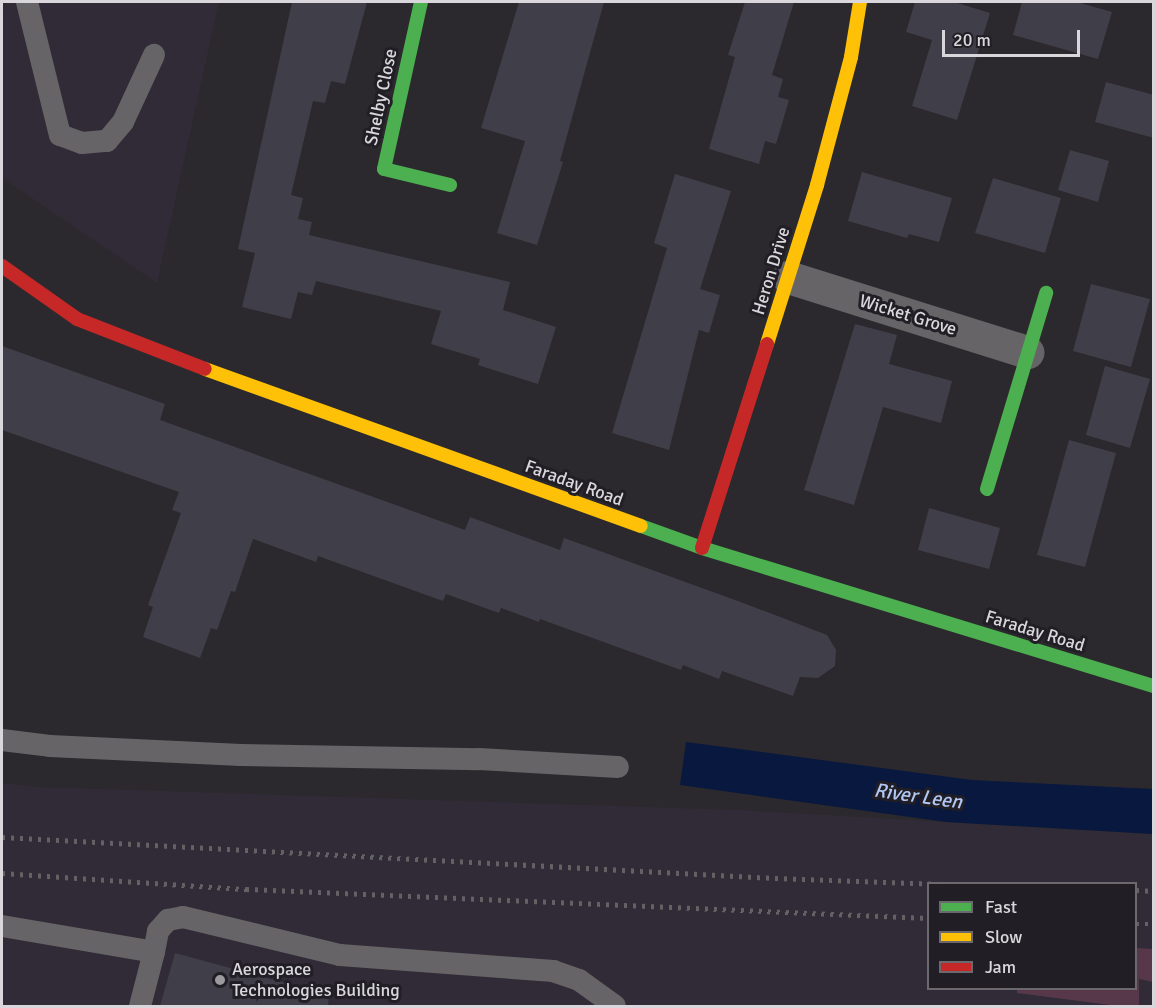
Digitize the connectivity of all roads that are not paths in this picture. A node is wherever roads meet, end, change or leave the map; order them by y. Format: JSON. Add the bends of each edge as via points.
{"nodes":[{"id":1,"x":27,"y":2,"type":"edge"},
{"id":2,"x":421,"y":2,"type":"edge"},
{"id":3,"x":860,"y":2,"type":"edge"},
{"id":4,"x":154,"y":55,"type":"dead end"},
{"id":5,"x":450,"y":185,"type":"dead end"},
{"id":6,"x":2,"y":266,"type":"edge"},
{"id":7,"x":788,"y":277,"type":"junction"},
{"id":8,"x":1046,"y":293,"type":"dead end"},
{"id":9,"x":1028,"y":352,"type":"junction"},
{"id":10,"x":987,"y":489,"type":"dead end"},
{"id":11,"x":702,"y":548,"type":"junction"},
{"id":12,"x":1154,"y":686,"type":"edge"},
{"id":13,"x":2,"y":740,"type":"edge"},
{"id":14,"x":618,"y":767,"type":"dead end"},
{"id":15,"x":2,"y":926,"type":"edge"},
{"id":16,"x":154,"y":952,"type":"junction"},
{"id":17,"x":140,"y":1006,"type":"edge"},
{"id":18,"x":615,"y":1006,"type":"edge"}],
"edges":[{"from":1,"to":4,"type":"lane","via":[[60,135],[82,143],[107,141],[123,122]]},
{"from":2,"to":5,"type":"street","name":"Shelby Close","via":[[384,169]]},
{"from":3,"to":7,"type":"street","name":"Heron Drive","via":[[851,57]]},
{"from":6,"to":11,"type":"street","name":"Faraday Road","via":[[77,319],[152,350]]},
{"from":7,"to":9,"type":"street","name":"Wicket Grove"},
{"from":7,"to":11,"type":"street","name":"Heron Drive"},
{"from":8,"to":9,"type":"street"},
{"from":9,"to":10,"type":"street"},
{"from":11,"to":12,"type":"street","name":"Faraday Road"},
{"from":13,"to":14,"type":"lane","via":[[241,755],[468,758]]},
{"from":15,"to":16,"type":"lane"},
{"from":16,"to":17,"type":"lane"},
{"from":16,"to":18,"type":"lane","via":[[158,931],[168,920],[183,917],[340,955],[553,971],[579,980]]}]}
